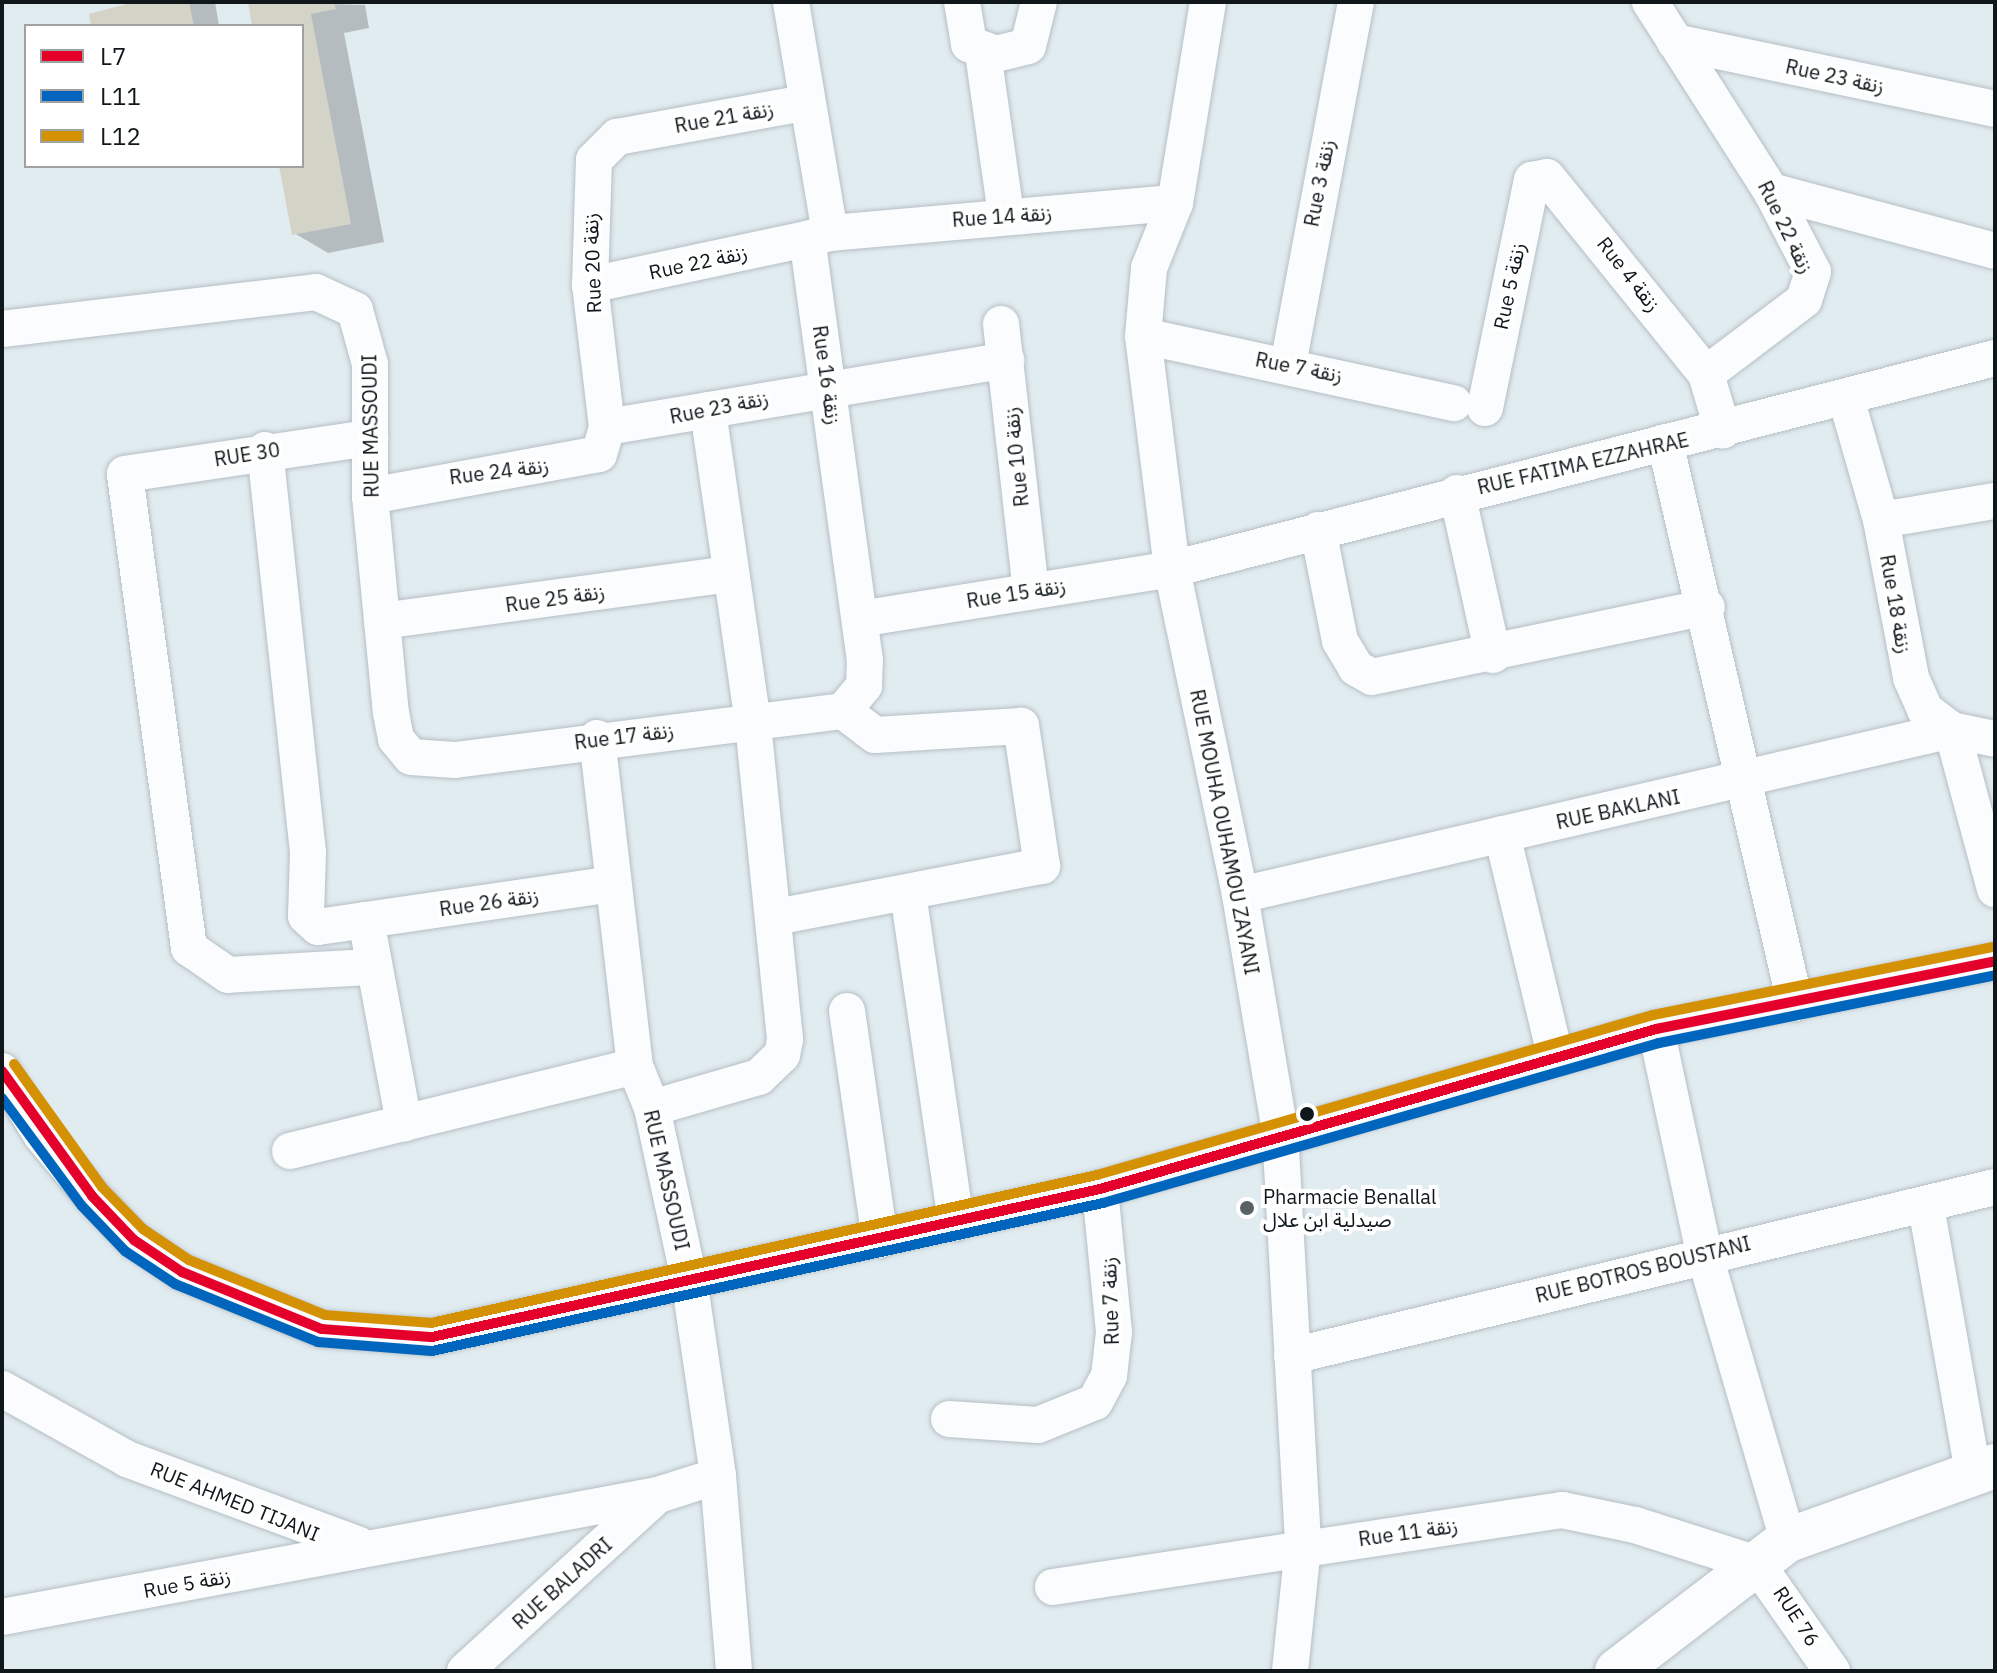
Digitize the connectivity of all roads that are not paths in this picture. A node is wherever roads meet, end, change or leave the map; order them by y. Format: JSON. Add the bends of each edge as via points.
{"nodes":[{"id":1,"x":791,"y":2,"type":"edge"},
{"id":2,"x":962,"y":2,"type":"edge"},
{"id":3,"x":1039,"y":2,"type":"edge"},
{"id":4,"x":1208,"y":2,"type":"edge"},
{"id":5,"x":1356,"y":2,"type":"edge"},
{"id":6,"x":1650,"y":2,"type":"edge"},
{"id":7,"x":1675,"y":42,"type":"junction"},
{"id":8,"x":983,"y":53,"type":"junction"},
{"id":9,"x":805,"y":103,"type":"junction"},
{"id":10,"x":1995,"y":109,"type":"edge"},
{"id":11,"x":644,"y":130,"type":"joint"},
{"id":12,"x":1547,"y":177,"type":"joint"},
{"id":13,"x":1771,"y":191,"type":"junction"},
{"id":14,"x":1175,"y":203,"type":"junction"},
{"id":15,"x":1006,"y":215,"type":"junction"},
{"id":16,"x":819,"y":236,"type":"junction"},
{"id":17,"x":1995,"y":251,"type":"edge"},
{"id":18,"x":590,"y":285,"type":"junction"},
{"id":19,"x":1001,"y":324,"type":"dead end"},
{"id":20,"x":2,"y":329,"type":"edge"},
{"id":21,"x":1143,"y":336,"type":"junction"},
{"id":22,"x":1995,"y":358,"type":"edge"},
{"id":23,"x":1006,"y":360,"type":"junction"},
{"id":24,"x":1288,"y":365,"type":"junction"},
{"id":25,"x":1706,"y":374,"type":"junction"},
{"id":26,"x":830,"y":385,"type":"junction"},
{"id":27,"x":1846,"y":398,"type":"junction"},
{"id":28,"x":1469,"y":406,"type":"joint"},
{"id":29,"x":708,"y":410,"type":"junction"},
{"id":30,"x":607,"y":427,"type":"junction"},
{"id":31,"x":1723,"y":431,"type":"junction"},
{"id":32,"x":370,"y":438,"type":"junction"},
{"id":33,"x":1665,"y":442,"type":"junction"},
{"id":34,"x":265,"y":450,"type":"junction"},
{"id":35,"x":1457,"y":493,"type":"junction"},
{"id":36,"x":370,"y":496,"type":"junction"},
{"id":37,"x":1995,"y":501,"type":"edge"},
{"id":38,"x":1881,"y":520,"type":"junction"},
{"id":39,"x":1318,"y":530,"type":"junction"},
{"id":40,"x":1172,"y":569,"type":"junction"},
{"id":41,"x":728,"y":574,"type":"junction"},
{"id":42,"x":1031,"y":591,"type":"junction"},
{"id":43,"x":1707,"y":607,"type":"junction"},
{"id":44,"x":860,"y":619,"type":"junction"},
{"id":45,"x":382,"y":621,"type":"junction"},
{"id":46,"x":1493,"y":655,"type":"junction"},
{"id":47,"x":843,"y":711,"type":"junction"},
{"id":48,"x":753,"y":723,"type":"junction"},
{"id":49,"x":1952,"y":730,"type":"junction"},
{"id":50,"x":597,"y":738,"type":"junction"},
{"id":51,"x":1995,"y":739,"type":"edge"},
{"id":52,"x":455,"y":760,"type":"joint"},
{"id":53,"x":1748,"y":780,"type":"junction"},
{"id":54,"x":1502,"y":834,"type":"junction"},
{"id":55,"x":612,"y":884,"type":"junction"},
{"id":56,"x":1995,"y":889,"type":"edge"},
{"id":57,"x":908,"y":893,"type":"junction"},
{"id":58,"x":1240,"y":895,"type":"junction"},
{"id":59,"x":776,"y":917,"type":"junction"},
{"id":60,"x":366,"y":920,"type":"junction"},
{"id":61,"x":1995,"y":961,"type":"edge"},
{"id":62,"x":369,"y":967,"type":"junction"},
{"id":63,"x":1795,"y":1003,"type":"junction"},
{"id":64,"x":847,"y":1011,"type":"dead end"},
{"id":65,"x":1656,"y":1029,"type":"junction"},
{"id":66,"x":1555,"y":1054,"type":"junction"},
{"id":67,"x":635,"y":1066,"type":"junction"},
{"id":68,"x":2,"y":1071,"type":"edge"},
{"id":69,"x":652,"y":1108,"type":"junction"},
{"id":70,"x":404,"y":1123,"type":"junction"},
{"id":71,"x":1280,"y":1131,"type":"junction"},
{"id":72,"x":290,"y":1151,"type":"dead end"},
{"id":73,"x":1995,"y":1187,"type":"edge"},
{"id":74,"x":1100,"y":1189,"type":"junction"},
{"id":75,"x":1926,"y":1206,"type":"junction"},
{"id":76,"x":956,"y":1223,"type":"junction"},
{"id":77,"x":880,"y":1240,"type":"junction"},
{"id":78,"x":1704,"y":1253,"type":"junction"},
{"id":79,"x":689,"y":1279,"type":"junction"},
{"id":80,"x":1292,"y":1356,"type":"junction"},
{"id":81,"x":2,"y":1389,"type":"edge"},
{"id":82,"x":949,"y":1419,"type":"dead end"},
{"id":83,"x":1984,"y":1470,"type":"edge"},
{"id":84,"x":718,"y":1476,"type":"junction"},
{"id":85,"x":658,"y":1495,"type":"junction"},
{"id":86,"x":1303,"y":1547,"type":"junction"},
{"id":87,"x":372,"y":1549,"type":"junction"},
{"id":88,"x":1773,"y":1552,"type":"junction"},
{"id":89,"x":1053,"y":1587,"type":"dead end"},
{"id":90,"x":2,"y":1617,"type":"edge"},
{"id":91,"x":465,"y":1671,"type":"edge"},
{"id":92,"x":734,"y":1671,"type":"edge"},
{"id":93,"x":1290,"y":1671,"type":"edge"},
{"id":94,"x":1617,"y":1671,"type":"edge"},
{"id":95,"x":1832,"y":1671,"type":"edge"}],
"edges":[{"from":1,"to":9,"type":"street","name":"Rue 16 زنقة"},
{"from":2,"to":8,"type":"street","via":[[969,44]]},
{"from":3,"to":8,"type":"street","via":[[1028,46]]},
{"from":4,"to":14,"type":"street","name":"RUE MOUHA OUHAMOU ZAYANI"},
{"from":5,"to":24,"type":"street","name":"Rue 3 زنقة"},
{"from":6,"to":7,"type":"street","name":"Rue 22 زنقة"},
{"from":7,"to":10,"type":"street","name":"Rue 23 زنقة"},
{"from":7,"to":13,"type":"street","name":"Rue 22 زنقة"},
{"from":8,"to":15,"type":"street"},
{"from":9,"to":11,"type":"street","name":"Rue 21 زنقة"},
{"from":9,"to":16,"type":"street","name":"Rue 16 زنقة"},
{"from":11,"to":18,"type":"street","name":"Rue 20 زنقة","via":[[617,137],[594,160]]},
{"from":12,"to":25,"type":"street","name":"Rue 4 زنقة"},
{"from":12,"to":28,"type":"street","name":"Rue 5 زنقة","via":[[1532,180]]},
{"from":13,"to":17,"type":"street"},
{"from":13,"to":25,"type":"street","name":"Rue 22 زنقة","via":[[1813,272],[1811,286],[1804,300]]},
{"from":14,"to":15,"type":"street","name":"Rue 14 زنقة"},
{"from":14,"to":21,"type":"street","name":"RUE MOUHA OUHAMOU ZAYANI","via":[[1149,268]]},
{"from":15,"to":16,"type":"street","name":"Rue 14 زنقة"},
{"from":16,"to":18,"type":"street","name":"Rue 22 زنقة"},
{"from":16,"to":26,"type":"street","name":"Rue 16 زنقة"},
{"from":18,"to":30,"type":"street","name":"Rue 20 زنقة"},
{"from":19,"to":23,"type":"street","name":"Rue 10 زنقة"},
{"from":20,"to":32,"type":"street","name":"RUE MASSOUDI","via":[[316,292],[337,298],[355,310],[367,335]]},
{"from":21,"to":24,"type":"street","name":"Rue 7 زنقة"},
{"from":21,"to":40,"type":"street","name":"RUE MOUHA OUHAMOU ZAYANI"},
{"from":22,"to":27,"type":"street","name":"RUE FATIMA EZZAHRAE"},
{"from":23,"to":26,"type":"street","name":"Rue 23 زنقة"},
{"from":23,"to":42,"type":"street","name":"Rue 10 زنقة"},
{"from":24,"to":28,"type":"street","name":"Rue 7 زنقة"},
{"from":25,"to":31,"type":"street"},
{"from":26,"to":29,"type":"street","name":"Rue 23 زنقة"},
{"from":26,"to":44,"type":"street","name":"Rue 16 زنقة"},
{"from":27,"to":31,"type":"street","name":"RUE FATIMA EZZAHRAE"},
{"from":27,"to":38,"type":"street","name":"Rue 18 زنقة"},
{"from":29,"to":30,"type":"street","name":"Rue 23 زنقة"},
{"from":29,"to":41,"type":"street"},
{"from":30,"to":36,"type":"street","name":"Rue 24 زنقة","via":[[604,449],[590,457]]},
{"from":31,"to":33,"type":"street","name":"RUE FATIMA EZZAHRAE"},
{"from":32,"to":34,"type":"street","name":"RUE 30"},
{"from":32,"to":36,"type":"street","name":"RUE MASSOUDI"},
{"from":33,"to":35,"type":"street","name":"RUE FATIMA EZZAHRAE"},
{"from":33,"to":43,"type":"street"},
{"from":34,"to":60,"type":"street","name":"Rue 26 زنقة","via":[[308,852],[306,916],[318,927]]},
{"from":34,"to":62,"type":"street","name":"RUE 30","via":[[125,474],[189,948],[228,975]]},
{"from":35,"to":39,"type":"street","name":"RUE FATIMA EZZAHRAE"},
{"from":35,"to":46,"type":"street"},
{"from":36,"to":45,"type":"street","name":"RUE MASSOUDI"},
{"from":37,"to":38,"type":"street"},
{"from":38,"to":49,"type":"street","name":"Rue 18 زنقة","via":[[1911,678],[1925,710]]},
{"from":39,"to":40,"type":"street","name":"RUE FATIMA EZZAHRAE"},
{"from":39,"to":46,"type":"street","via":[[1340,641],[1356,668],[1394,676]]},
{"from":40,"to":42,"type":"street","name":"Rue 15 زنقة"},
{"from":40,"to":58,"type":"street","name":"RUE MOUHA OUHAMOU ZAYANI"},
{"from":41,"to":45,"type":"street","name":"Rue 25 زنقة"},
{"from":41,"to":48,"type":"street"},
{"from":42,"to":44,"type":"street","name":"Rue 15 زنقة"},
{"from":43,"to":46,"type":"street"},
{"from":43,"to":53,"type":"street"},
{"from":44,"to":47,"type":"street","name":"Rue 16 زنقة","via":[[864,686]]},
{"from":45,"to":52,"type":"street","name":"RUE MASSOUDI","via":[[396,739],[418,759]]},
{"from":47,"to":48,"type":"street","name":"Rue 17 زنقة"},
{"from":47,"to":57,"type":"street","via":[[875,735],[1021,726],[1043,862],[1033,869]]},
{"from":48,"to":50,"type":"street","name":"Rue 17 زنقة"},
{"from":48,"to":59,"type":"street"},
{"from":49,"to":51,"type":"street","name":"RUE BAKLANI"},
{"from":49,"to":53,"type":"street","name":"RUE BAKLANI"},
{"from":49,"to":56,"type":"street"},
{"from":50,"to":52,"type":"street","name":"Rue 17 زنقة"},
{"from":50,"to":55,"type":"street","name":"RUE MASSOUDI"},
{"from":53,"to":54,"type":"street","name":"RUE BAKLANI"},
{"from":53,"to":63,"type":"street"},
{"from":54,"to":58,"type":"street","name":"RUE BAKLANI"},
{"from":54,"to":66,"type":"street"},
{"from":55,"to":60,"type":"street","name":"Rue 26 زنقة"},
{"from":55,"to":67,"type":"street","name":"RUE MASSOUDI"},
{"from":57,"to":59,"type":"street"},
{"from":57,"to":76,"type":"street"},
{"from":58,"to":71,"type":"street","name":"RUE MOUHA OUHAMOU ZAYANI"},
{"from":59,"to":69,"type":"street","via":[[782,1055],[734,1089]]},
{"from":60,"to":62,"type":"street"},
{"from":61,"to":63,"type":"street"},
{"from":62,"to":70,"type":"street"},
{"from":63,"to":65,"type":"street"},
{"from":64,"to":77,"type":"street"},
{"from":65,"to":66,"type":"street"},
{"from":65,"to":78,"type":"street","name":"RUE 76"},
{"from":66,"to":71,"type":"street"},
{"from":67,"to":69,"type":"street","name":"RUE MASSOUDI"},
{"from":67,"to":70,"type":"street"},
{"from":68,"to":79,"type":"street","via":[[42,1136],[134,1240],[182,1272],[322,1329],[432,1337],[512,1325]]},
{"from":69,"to":79,"type":"street","name":"RUE MASSOUDI"},
{"from":70,"to":72,"type":"street"},
{"from":71,"to":74,"type":"street"},
{"from":71,"to":80,"type":"street","name":"RUE MOUHA OUHAMOU ZAYANI"},
{"from":73,"to":75,"type":"street","name":"RUE BOTROS BOUSTANI"},
{"from":74,"to":76,"type":"street"},
{"from":74,"to":82,"type":"street","name":"Rue 7 زنقة","via":[[1114,1332],[1109,1376],[1095,1402],[1038,1425]]},
{"from":75,"to":78,"type":"street","name":"RUE BOTROS BOUSTANI"},
{"from":75,"to":83,"type":"street"},
{"from":76,"to":77,"type":"street"},
{"from":77,"to":79,"type":"street"},
{"from":78,"to":80,"type":"street","name":"RUE BOTROS BOUSTANI"},
{"from":78,"to":88,"type":"street","name":"RUE 76"},
{"from":79,"to":84,"type":"street","name":"RUE MASSOUDI"},
{"from":80,"to":86,"type":"street","name":"RUE MOUHA OUHAMOU ZAYANI"},
{"from":81,"to":87,"type":"street","name":"RUE AHMED TIJANI","via":[[127,1459],[293,1527]]},
{"from":83,"to":88,"type":"main road"},
{"from":84,"to":85,"type":"street","name":"RUE AHMED TIJANI"},
{"from":84,"to":92,"type":"street","name":"RUE MASSOUDI"},
{"from":85,"to":87,"type":"street","name":"RUE AHMED TIJANI"},
{"from":85,"to":91,"type":"street","name":"RUE BALADRI"},
{"from":86,"to":88,"type":"street","name":"Rue 11 زنقة","via":[[1562,1510]]},
{"from":86,"to":89,"type":"street","name":"Rue 11 زنقة"},
{"from":86,"to":93,"type":"street","name":"RUE MOUHA OUHAMOU ZAYANI"},
{"from":87,"to":90,"type":"street","name":"Rue 5 زنقة"},
{"from":88,"to":94,"type":"main road"},
{"from":88,"to":95,"type":"street","name":"RUE 76"}]}
